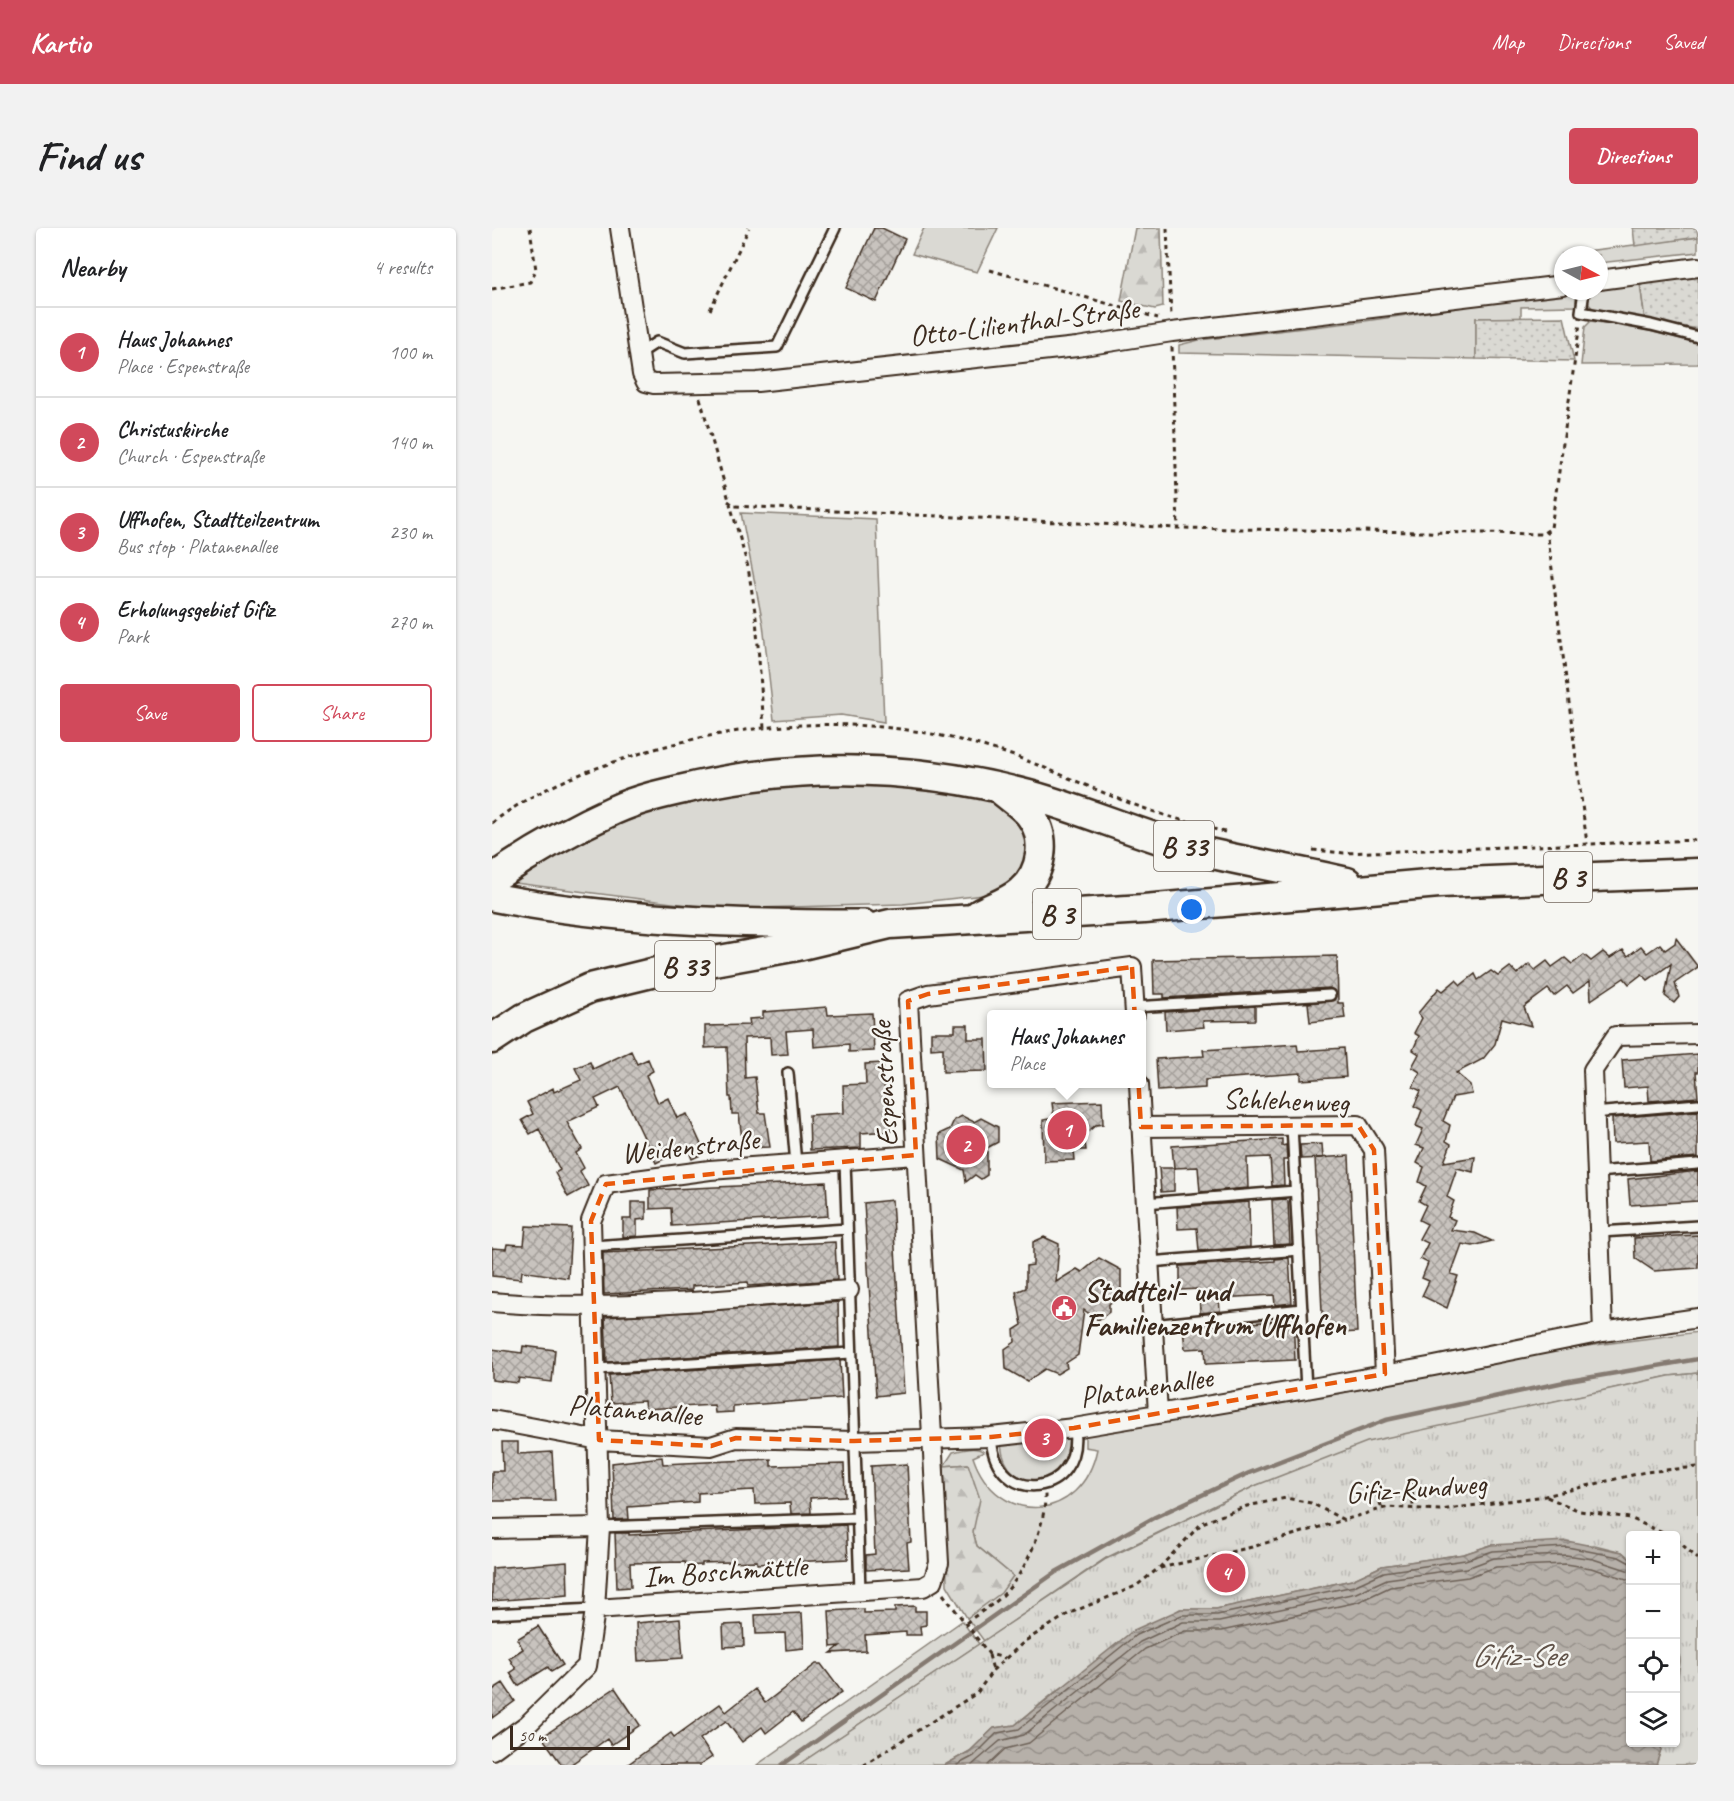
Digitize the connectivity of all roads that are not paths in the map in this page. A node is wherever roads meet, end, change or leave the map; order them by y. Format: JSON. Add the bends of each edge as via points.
{"nodes":[{"id":1,"x":620,"y":228,"type":"edge"},
{"id":2,"x":835,"y":228,"type":"edge"},
{"id":3,"x":1698,"y":267,"type":"edge"},
{"id":4,"x":1608,"y":279,"type":"edge"},
{"id":5,"x":1554,"y":286,"type":"edge"},
{"id":6,"x":1583,"y":300,"type":"edge"},
{"id":7,"x":1698,"y":338,"type":"edge"},
{"id":8,"x":640,"y":353,"type":"junction"},
{"id":9,"x":996,"y":787,"type":"junction"},
{"id":10,"x":1698,"y":873,"type":"edge"},
{"id":11,"x":492,"y":879,"type":"edge"},
{"id":12,"x":1376,"y":888,"type":"junction"},
{"id":13,"x":492,"y":897,"type":"edge"},
{"id":14,"x":969,"y":919,"type":"junction"},
{"id":15,"x":890,"y":924,"type":"junction"},
{"id":16,"x":1330,"y":995,"type":"dead end"},
{"id":17,"x":1134,"y":1010,"type":"edge"},
{"id":18,"x":1146,"y":1010,"type":"edge"},
{"id":19,"x":1698,"y":1034,"type":"edge"},
{"id":20,"x":492,"y":1039,"type":"edge"},
{"id":21,"x":788,"y":1073,"type":"dead end"},
{"id":22,"x":1138,"y":1088,"type":"edge"},
{"id":23,"x":1698,"y":1104,"type":"edge"},
{"id":24,"x":1593,"y":1113,"type":"junction"},
{"id":25,"x":1292,"y":1126,"type":"junction"},
{"id":26,"x":1141,"y":1127,"type":"junction"},
{"id":27,"x":916,"y":1155,"type":"junction"},
{"id":28,"x":845,"y":1161,"type":"junction"},
{"id":29,"x":796,"y":1164,"type":"junction"},
{"id":30,"x":1698,"y":1164,"type":"edge"},
{"id":31,"x":1596,"y":1172,"type":"junction"},
{"id":32,"x":1296,"y":1191,"type":"junction"},
{"id":33,"x":1145,"y":1203,"type":"junction"},
{"id":34,"x":1698,"y":1226,"type":"edge"},
{"id":35,"x":847,"y":1228,"type":"junction"},
{"id":36,"x":1600,"y":1232,"type":"junction"},
{"id":37,"x":592,"y":1246,"type":"junction"},
{"id":38,"x":1299,"y":1250,"type":"junction"},
{"id":39,"x":1149,"y":1262,"type":"junction"},
{"id":40,"x":849,"y":1290,"type":"junction"},
{"id":41,"x":492,"y":1302,"type":"edge"},
{"id":42,"x":594,"y":1307,"type":"junction"},
{"id":43,"x":1302,"y":1309,"type":"junction"},
{"id":44,"x":1698,"y":1318,"type":"edge"},
{"id":45,"x":1152,"y":1325,"type":"junction"},
{"id":46,"x":1603,"y":1332,"type":"junction"},
{"id":47,"x":851,"y":1353,"type":"junction"},
{"id":48,"x":597,"y":1369,"type":"junction"},
{"id":49,"x":1385,"y":1374,"type":"junction"},
{"id":50,"x":1306,"y":1389,"type":"junction"},
{"id":51,"x":1158,"y":1414,"type":"junction"},
{"id":52,"x":492,"y":1420,"type":"edge"},
{"id":53,"x":1074,"y":1428,"type":"junction"},
{"id":54,"x":991,"y":1437,"type":"junction"},
{"id":55,"x":931,"y":1438,"type":"junction"},
{"id":56,"x":598,"y":1440,"type":"junction"},
{"id":57,"x":854,"y":1441,"type":"junction"},
{"id":58,"x":857,"y":1518,"type":"junction"},
{"id":59,"x":600,"y":1527,"type":"junction"},
{"id":60,"x":492,"y":1529,"type":"edge"},
{"id":61,"x":860,"y":1590,"type":"junction"},
{"id":62,"x":595,"y":1609,"type":"junction"},
{"id":63,"x":492,"y":1614,"type":"edge"},
{"id":64,"x":492,"y":1750,"type":"edge"}],
"edges":[{"from":1,"to":8,"type":"street","name":"Otto-Lilienthal-Straße"},
{"from":2,"to":8,"type":"lane","via":[[777,347],[685,353],[657,342]]},
{"from":3,"to":4,"type":"street"},
{"from":5,"to":8,"type":"street","name":"Otto-Lilienthal-Straße","via":[[1077,347],[757,382],[646,382]]},
{"from":6,"to":7,"type":"lane","via":[[1581,312]]},
{"from":9,"to":11,"type":"highway","number":"B 33","via":[[870,769],[800,770],[734,778],[616,809]]},
{"from":9,"to":12,"type":"highway","number":"B 33","via":[[1191,848]]},
{"from":9,"to":14,"type":"highway","via":[[1029,814],[1038,828],[1039,862],[1020,893]]},
{"from":10,"to":12,"type":"highway","number":"B 3"},
{"from":12,"to":14,"type":"highway","number":"B 3","via":[[1144,909]]},
{"from":13,"to":15,"type":"main road","number":"B 3","via":[[646,918]]},
{"from":14,"to":15,"type":"highway","number":"B 3"},
{"from":15,"to":20,"type":"highway","number":"B 33","via":[[590,988],[524,1018]]},
{"from":16,"to":18,"type":"lane"},
{"from":17,"to":27,"type":"street","name":"Espenstraße","via":[[1132,967],[928,994],[908,1001]]},
{"from":19,"to":24,"type":"street","via":[[1616,1036],[1593,1070]]},
{"from":21,"to":29,"type":"lane"},
{"from":22,"to":26,"type":"street"},
{"from":23,"to":24,"type":"lane"},
{"from":24,"to":31,"type":"street"},
{"from":25,"to":26,"type":"street","name":"Schlehenweg"},
{"from":25,"to":32,"type":"lane"},
{"from":25,"to":49,"type":"street","name":"Schlehenweg","via":[[1358,1125],[1374,1150]]},
{"from":26,"to":33,"type":"street"},
{"from":27,"to":28,"type":"street","name":"Weidenstraße"},
{"from":27,"to":55,"type":"street","name":"Espenstraße"},
{"from":28,"to":29,"type":"street","name":"Weidenstraße"},
{"from":28,"to":35,"type":"lane"},
{"from":29,"to":37,"type":"street","name":"Weidenstraße","via":[[710,1170],[606,1184],[591,1221]]},
{"from":30,"to":31,"type":"lane"},
{"from":31,"to":36,"type":"street"},
{"from":32,"to":33,"type":"lane"},
{"from":32,"to":38,"type":"lane"},
{"from":33,"to":39,"type":"street"},
{"from":34,"to":36,"type":"lane"},
{"from":35,"to":37,"type":"lane"},
{"from":35,"to":40,"type":"lane"},
{"from":36,"to":46,"type":"street"},
{"from":37,"to":42,"type":"street","name":"Weidenstraße"},
{"from":38,"to":39,"type":"lane"},
{"from":38,"to":43,"type":"lane"},
{"from":39,"to":45,"type":"street"},
{"from":40,"to":42,"type":"street"},
{"from":40,"to":47,"type":"lane"},
{"from":41,"to":42,"type":"street"},
{"from":42,"to":48,"type":"street","name":"Weidenstraße"},
{"from":43,"to":45,"type":"lane"},
{"from":43,"to":50,"type":"lane"},
{"from":44,"to":46,"type":"street","name":"Platanenallee"},
{"from":45,"to":51,"type":"street"},
{"from":46,"to":49,"type":"street","name":"Platanenallee"},
{"from":47,"to":48,"type":"lane"},
{"from":47,"to":57,"type":"lane"},
{"from":48,"to":56,"type":"street","name":"Weidenstraße"},
{"from":49,"to":50,"type":"street","name":"Platanenallee"},
{"from":50,"to":51,"type":"street","name":"Platanenallee"},
{"from":51,"to":53,"type":"street","name":"Platanenallee"},
{"from":52,"to":56,"type":"street","name":"Platanenallee"},
{"from":53,"to":54,"type":"street","name":"Platanenallee"},
{"from":53,"to":54,"type":"lane","via":[[1072,1462],[1061,1476],[1045,1485],[1012,1481],[999,1469],[992,1454]]},
{"from":54,"to":55,"type":"street","name":"Platanenallee"},
{"from":55,"to":57,"type":"street","name":"Platanenallee"},
{"from":55,"to":61,"type":"street","name":"Im Boschmättle","via":[[939,1563],[933,1581],[923,1587]]},
{"from":56,"to":57,"type":"street","name":"Platanenallee","via":[[711,1446],[736,1438]]},
{"from":56,"to":59,"type":"street","name":"Weidenstraße"},
{"from":57,"to":58,"type":"lane"},
{"from":58,"to":59,"type":"lane","name":"Im Boschmättle"},
{"from":58,"to":61,"type":"lane"},
{"from":59,"to":60,"type":"street"},
{"from":59,"to":62,"type":"street","name":"Weidenstraße"},
{"from":61,"to":62,"type":"street","name":"Im Boschmättle"},
{"from":62,"to":63,"type":"lane"},
{"from":62,"to":64,"type":"street","name":"Weidenstraße","via":[[587,1666],[528,1724]]}]}
